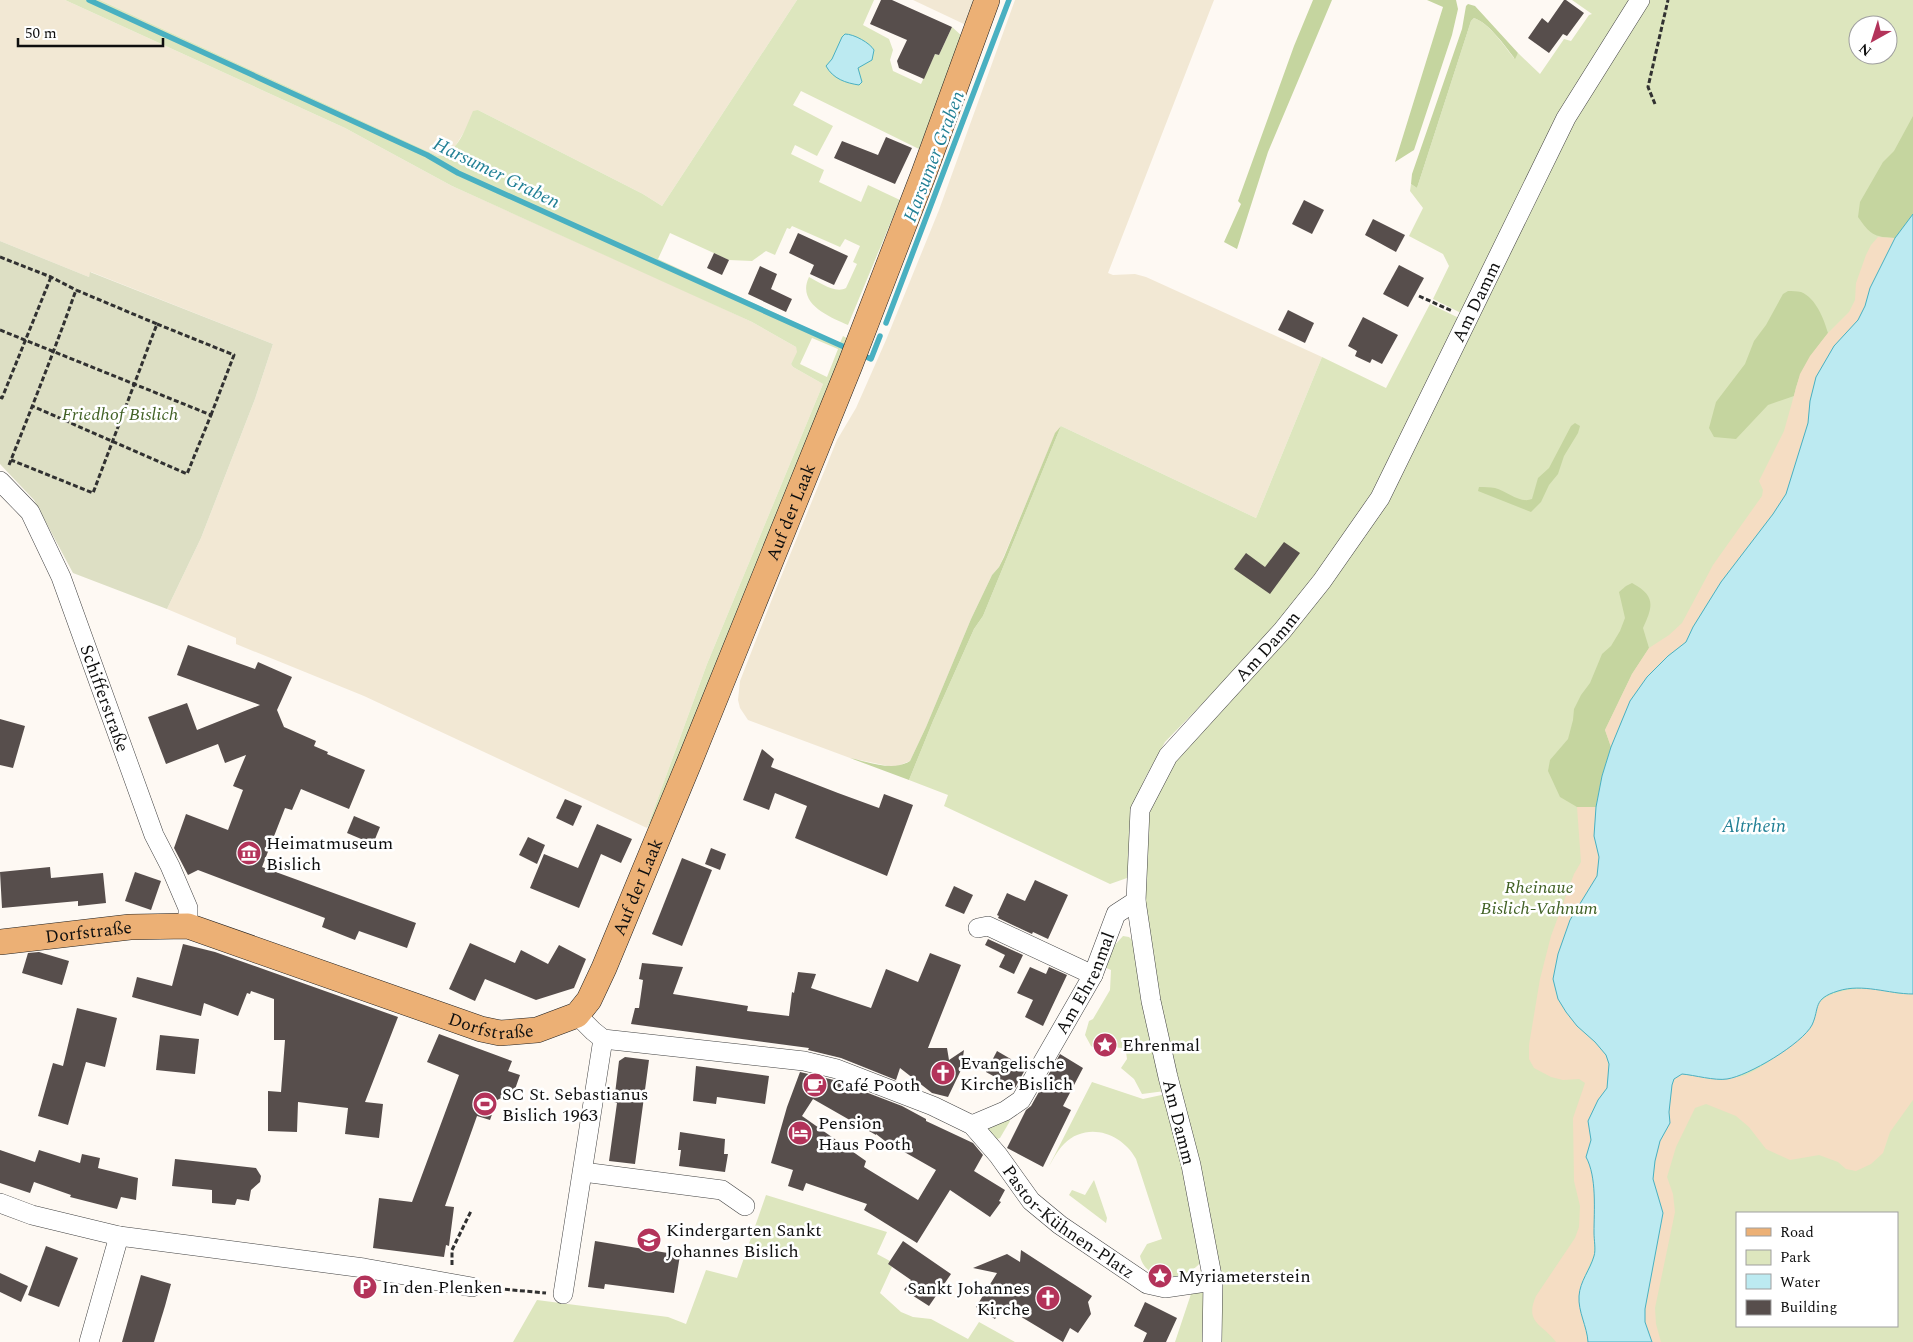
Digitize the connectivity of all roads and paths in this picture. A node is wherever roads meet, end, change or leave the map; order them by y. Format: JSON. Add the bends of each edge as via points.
{"nodes":[{"id":1,"x":987,"y":0,"type":"edge"},
{"id":2,"x":1640,"y":0,"type":"edge"},
{"id":3,"x":1668,"y":0,"type":"edge"},
{"id":4,"x":1655,"y":104,"type":"dead end"},
{"id":5,"x":0,"y":257,"type":"edge"},
{"id":6,"x":51,"y":277,"type":"junction"},
{"id":7,"x":76,"y":290,"type":"junction"},
{"id":8,"x":1420,"y":296,"type":"dead end"},
{"id":9,"x":1468,"y":318,"type":"junction"},
{"id":10,"x":157,"y":324,"type":"junction"},
{"id":11,"x":0,"y":330,"type":"edge"},
{"id":12,"x":26,"y":340,"type":"junction"},
{"id":13,"x":54,"y":352,"type":"junction"},
{"id":14,"x":134,"y":385,"type":"junction"},
{"id":15,"x":0,"y":397,"type":"edge"},
{"id":16,"x":32,"y":406,"type":"junction"},
{"id":17,"x":211,"y":415,"type":"junction"},
{"id":18,"x":113,"y":442,"type":"junction"},
{"id":19,"x":11,"y":460,"type":"junction"},
{"id":20,"x":4,"y":490,"type":"edge"},
{"id":21,"x":1136,"y":901,"type":"junction"},
{"id":22,"x":188,"y":926,"type":"junction"},
{"id":23,"x":978,"y":928,"type":"dead end"},
{"id":24,"x":0,"y":942,"type":"edge"},
{"id":25,"x":1093,"y":975,"type":"junction"},
{"id":26,"x":577,"y":1015,"type":"junction"},
{"id":27,"x":603,"y":1039,"type":"junction"},
{"id":28,"x":972,"y":1125,"type":"junction"},
{"id":29,"x":583,"y":1172,"type":"junction"},
{"id":30,"x":0,"y":1203,"type":"edge"},
{"id":31,"x":745,"y":1206,"type":"dead end"},
{"id":32,"x":471,"y":1211,"type":"dead end"},
{"id":33,"x":119,"y":1236,"type":"junction"},
{"id":34,"x":1213,"y":1281,"type":"junction"},
{"id":35,"x":450,"y":1283,"type":"junction"},
{"id":36,"x":472,"y":1287,"type":"joint"},
{"id":37,"x":563,"y":1294,"type":"joint"},
{"id":38,"x":89,"y":1342,"type":"edge"},
{"id":39,"x":1212,"y":1342,"type":"edge"}],
"edges":[{"from":1,"to":26,"type":"main road","name":"Auf der Laak","via":[[856,348],[689,762],[604,968],[589,1000]]},
{"from":2,"to":9,"type":"street","name":"Am Damm","via":[[1566,118]]},
{"from":3,"to":4,"type":"path","via":[[1648,87]]},
{"from":5,"to":6,"type":"path"},
{"from":6,"to":7,"type":"path"},
{"from":6,"to":12,"type":"path"},
{"from":7,"to":10,"type":"path"},
{"from":7,"to":13,"type":"path"},
{"from":8,"to":9,"type":"path"},
{"from":9,"to":21,"type":"street","name":"Am Damm","via":[[1380,498],[1282,632],[1168,756],[1140,810]]},
{"from":10,"to":14,"type":"path"},
{"from":10,"to":17,"type":"path","via":[[234,354]]},
{"from":11,"to":12,"type":"path"},
{"from":12,"to":13,"type":"path"},
{"from":12,"to":15,"type":"path"},
{"from":13,"to":14,"type":"path"},
{"from":13,"to":16,"type":"path"},
{"from":14,"to":17,"type":"path"},
{"from":14,"to":18,"type":"path"},
{"from":16,"to":18,"type":"path"},
{"from":16,"to":19,"type":"path"},
{"from":17,"to":18,"type":"path","via":[[187,474]]},
{"from":18,"to":19,"type":"path","via":[[93,493]]},
{"from":19,"to":20,"type":"path"},
{"from":20,"to":22,"type":"street","name":"Schifferstraße","via":[[30,512],[61,577],[154,835],[188,908]]},
{"from":21,"to":25,"type":"street","name":"Am Ehrenmal","via":[[1116,914]]},
{"from":21,"to":34,"type":"street","name":"Am Damm","via":[[1151,1001],[1191,1165]]},
{"from":22,"to":24,"type":"main road","name":"Dorfstraße","via":[[130,927]]},
{"from":22,"to":26,"type":"main road","name":"Dorfstraße","via":[[481,1029],[500,1033],[537,1030]]},
{"from":23,"to":25,"type":"street","via":[[988,926]]},
{"from":25,"to":28,"type":"street","name":"Am Ehrenmal","via":[[1021,1100],[1005,1112]]},
{"from":26,"to":27,"type":"street"},
{"from":27,"to":28,"type":"street","via":[[804,1060],[837,1069],[933,1106]]},
{"from":27,"to":29,"type":"street"},
{"from":28,"to":34,"type":"street","name":"Pastor-Kühnen-Platz","via":[[998,1154],[1031,1201],[1060,1225],[1147,1284],[1165,1288]]},
{"from":29,"to":31,"type":"street","via":[[722,1190]]},
{"from":29,"to":37,"type":"street"},
{"from":30,"to":33,"type":"street","via":[[32,1215]]},
{"from":32,"to":35,"type":"path","via":[[452,1250]]},
{"from":33,"to":35,"type":"street","via":[[364,1268]]},
{"from":33,"to":38,"type":"street"},
{"from":34,"to":39,"type":"street","name":"Am Damm"},
{"from":35,"to":36,"type":"street"},
{"from":36,"to":37,"type":"path"}]}
